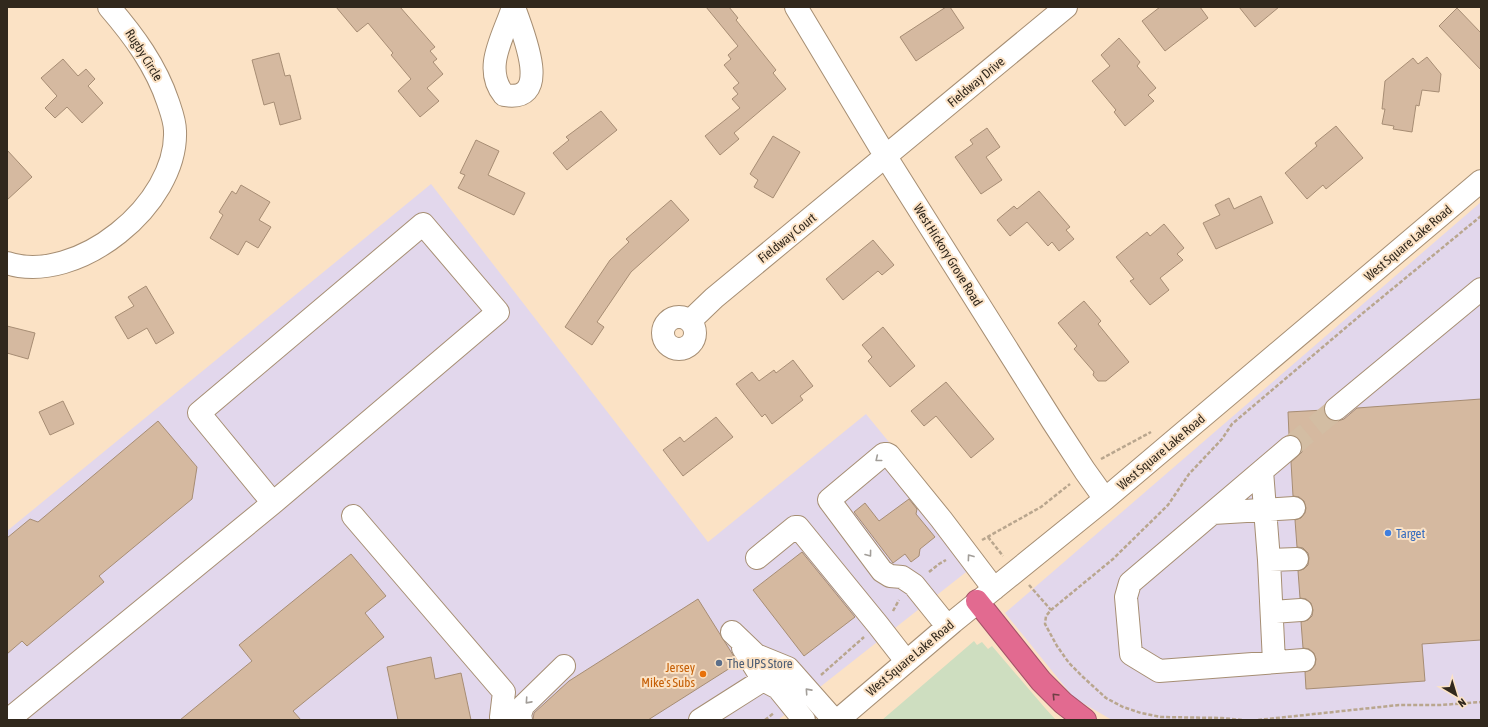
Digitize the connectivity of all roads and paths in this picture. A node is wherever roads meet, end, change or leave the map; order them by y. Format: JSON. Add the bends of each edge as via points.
{"nodes":[{"id":1,"x":110,"y":7,"type":"edge"},
{"id":2,"x":796,"y":7,"type":"edge"},
{"id":3,"x":1066,"y":7,"type":"edge"},
{"id":4,"x":886,"y":157,"type":"junction"},
{"id":5,"x":1481,"y":181,"type":"edge"},
{"id":6,"x":1481,"y":216,"type":"edge"},
{"id":7,"x":7,"y":263,"type":"edge"},
{"id":8,"x":1481,"y":289,"type":"edge"},
{"id":9,"x":690,"y":321,"type":"dead end"},
{"id":10,"x":1336,"y":409,"type":"tunnel mouth"},
{"id":11,"x":1290,"y":447,"type":"tunnel mouth"},
{"id":12,"x":1262,"y":471,"type":"junction"},
{"id":13,"x":1075,"y":480,"type":"dead end"},
{"id":14,"x":1105,"y":499,"type":"junction"},
{"id":15,"x":273,"y":503,"type":"junction"},
{"id":16,"x":1294,"y":508,"type":"dead end"},
{"id":17,"x":1265,"y":510,"type":"junction"},
{"id":18,"x":1213,"y":513,"type":"junction"},
{"id":19,"x":353,"y":516,"type":"dead end"},
{"id":20,"x":988,"y":537,"type":"junction"},
{"id":21,"x":978,"y":543,"type":"dead end"},
{"id":22,"x":996,"y":546,"type":"dead end"},
{"id":23,"x":757,"y":558,"type":"dead end"},
{"id":24,"x":1297,"y":558,"type":"dead end"},
{"id":25,"x":946,"y":560,"type":"dead end"},
{"id":26,"x":1269,"y":560,"type":"junction"},
{"id":27,"x":925,"y":576,"type":"dead end"},
{"id":28,"x":1035,"y":592,"type":"dead end"},
{"id":29,"x":985,"y":595,"type":"junction"},
{"id":30,"x":900,"y":599,"type":"dead end"},
{"id":31,"x":1051,"y":610,"type":"junction"},
{"id":32,"x":1301,"y":610,"type":"dead end"},
{"id":33,"x":1272,"y":612,"type":"junction"},
{"id":34,"x":891,"y":613,"type":"dead end"},
{"id":35,"x":947,"y":626,"type":"junction"},
{"id":36,"x":869,"y":632,"type":"dead end"},
{"id":37,"x":1304,"y":660,"type":"dead end"},
{"id":38,"x":906,"y":661,"type":"junction"},
{"id":39,"x":1274,"y":662,"type":"junction"},
{"id":40,"x":817,"y":678,"type":"dead end"},
{"id":41,"x":763,"y":680,"type":"junction"},
{"id":42,"x":504,"y":692,"type":"junction"},
{"id":43,"x":1481,"y":702,"type":"edge"},
{"id":44,"x":777,"y":711,"type":"dead end"},
{"id":45,"x":8,"y":720,"type":"edge"},
{"id":46,"x":502,"y":720,"type":"edge"},
{"id":47,"x":521,"y":720,"type":"edge"},
{"id":48,"x":700,"y":720,"type":"edge"},
{"id":49,"x":766,"y":720,"type":"edge"},
{"id":50,"x":804,"y":720,"type":"edge"},
{"id":51,"x":834,"y":720,"type":"edge"},
{"id":52,"x":838,"y":720,"type":"edge"},
{"id":53,"x":1085,"y":720,"type":"edge"},
{"id":54,"x":1242,"y":720,"type":"edge"},
{"id":55,"x":1258,"y":720,"type":"edge"}],
"edges":[{"from":1,"to":7,"type":"street","name":"Rugby Circle","via":[[152,64],[173,115],[175,144],[166,174],[158,189],[134,219],[102,244],[64,262],[42,267]]},
{"from":2,"to":4,"type":"street","name":"West Hickory Grove Road"},
{"from":3,"to":4,"type":"street","name":"Fieldway Drive"},
{"from":4,"to":9,"type":"street","name":"Fieldway Court","via":[[714,298]]},
{"from":4,"to":14,"type":"street","name":"West Hickory Grove Road","via":[[1085,472]]},
{"from":5,"to":14,"type":"street","name":"West Square Lake Road"},
{"from":6,"to":31,"type":"path","via":[[1232,424],[1222,439],[1189,474],[1168,505],[1113,559]]},
{"from":8,"to":10,"type":"street"},
{"from":11,"to":12,"type":"street"},
{"from":12,"to":17,"type":"street"},
{"from":12,"to":18,"type":"street"},
{"from":13,"to":20,"type":"path","via":[[1041,507]]},
{"from":14,"to":29,"type":"street","name":"West Square Lake Road"},
{"from":15,"to":15,"type":"street","via":[[498,312],[423,224],[199,413]]},
{"from":15,"to":45,"type":"street"},
{"from":16,"to":17,"type":"street"},
{"from":17,"to":18,"type":"street"},
{"from":17,"to":26,"type":"street"},
{"from":18,"to":39,"type":"street","via":[[1130,583],[1126,598],[1131,654],[1159,671]]},
{"from":19,"to":42,"type":"street"},
{"from":20,"to":21,"type":"path"},
{"from":20,"to":22,"type":"path"},
{"from":23,"to":38,"type":"street","via":[[798,528]]},
{"from":24,"to":26,"type":"street"},
{"from":25,"to":27,"type":"path"},
{"from":26,"to":33,"type":"street"},
{"from":28,"to":31,"type":"path"},
{"from":29,"to":35,"type":"street","name":"West Square Lake Road"},
{"from":29,"to":35,"type":"street","one_way":true,"via":[[931,507],[889,455],[884,454],[829,500],[882,571],[890,576],[902,577],[914,585]]},
{"from":53,"to":29,"type":"highway","one_way":true,"via":[[1041,681]]},
{"from":30,"to":34,"type":"path"},
{"from":31,"to":54,"type":"path","via":[[1046,616],[1046,624],[1057,646],[1082,677],[1106,698],[1141,714]]},
{"from":32,"to":33,"type":"street"},
{"from":33,"to":39,"type":"street"},
{"from":35,"to":38,"type":"street","name":"West Square Lake Road"},
{"from":36,"to":40,"type":"path"},
{"from":37,"to":39,"type":"street"},
{"from":38,"to":52,"type":"street","name":"West Square Lake Road"},
{"from":41,"to":48,"type":"street"},
{"from":41,"to":50,"type":"street","via":[[778,688]]},
{"from":51,"to":41,"type":"street","one_way":true,"via":[[788,668],[756,655],[732,632]]},
{"from":42,"to":46,"type":"street"},
{"from":42,"to":47,"type":"street","one_way":true,"via":[[564,666],[523,706]]},
{"from":43,"to":55,"type":"path","via":[[1399,705]]},
{"from":44,"to":49,"type":"path"}]}
